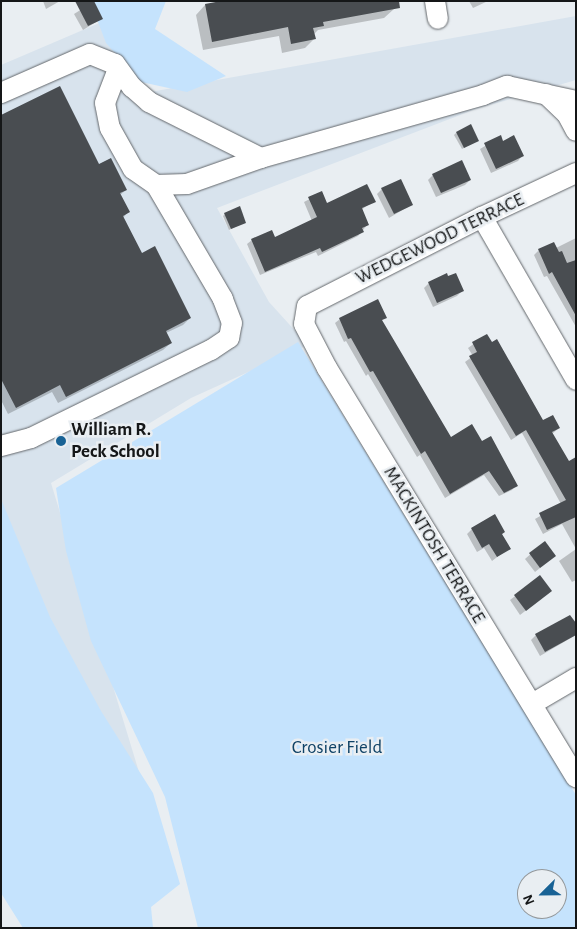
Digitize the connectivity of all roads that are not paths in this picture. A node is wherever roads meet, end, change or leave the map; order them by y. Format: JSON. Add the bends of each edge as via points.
{"nodes":[{"id":1,"x":118,"y":69,"type":"junction"},
{"id":2,"x":1,"y":93,"type":"edge"},
{"id":3,"x":546,"y":94,"type":"junction"},
{"id":4,"x":576,"y":100,"type":"edge"},
{"id":5,"x":576,"y":131,"type":"edge"},
{"id":6,"x":262,"y":158,"type":"junction"},
{"id":7,"x":575,"y":167,"type":"edge"},
{"id":8,"x":156,"y":185,"type":"junction"},
{"id":9,"x":482,"y":217,"type":"junction"},
{"id":10,"x":307,"y":308,"type":"joint"},
{"id":11,"x":576,"y":380,"type":"edge"},
{"id":12,"x":1,"y":446,"type":"edge"},
{"id":13,"x":576,"y":678,"type":"edge"},
{"id":14,"x":532,"y":704,"type":"junction"},
{"id":15,"x":576,"y":777,"type":"edge"}],
"edges":[{"from":1,"to":2,"type":"street","via":[[115,64],[90,54]]},
{"from":1,"to":6,"type":"street","via":[[150,102]]},
{"from":1,"to":8,"type":"street","via":[[105,103],[110,128],[133,169]]},
{"from":3,"to":4,"type":"street"},
{"from":3,"to":5,"type":"street","via":[[567,114]]},
{"from":3,"to":6,"type":"street","via":[[507,86]]},
{"from":6,"to":8,"type":"street","via":[[187,184]]},
{"from":7,"to":9,"type":"street","name":"WEDGEWOOD TERRACE"},
{"from":8,"to":12,"type":"street","via":[[223,299],[232,323],[229,338],[31,438]]},
{"from":9,"to":10,"type":"street","name":"WEDGEWOOD TERRACE"},
{"from":9,"to":11,"type":"street"},
{"from":10,"to":14,"type":"street","name":"MACKINTOSH TERRACE","via":[[304,324],[327,368]]},
{"from":13,"to":14,"type":"street"},
{"from":14,"to":15,"type":"street","name":"MACKINTOSH TERRACE"}]}
